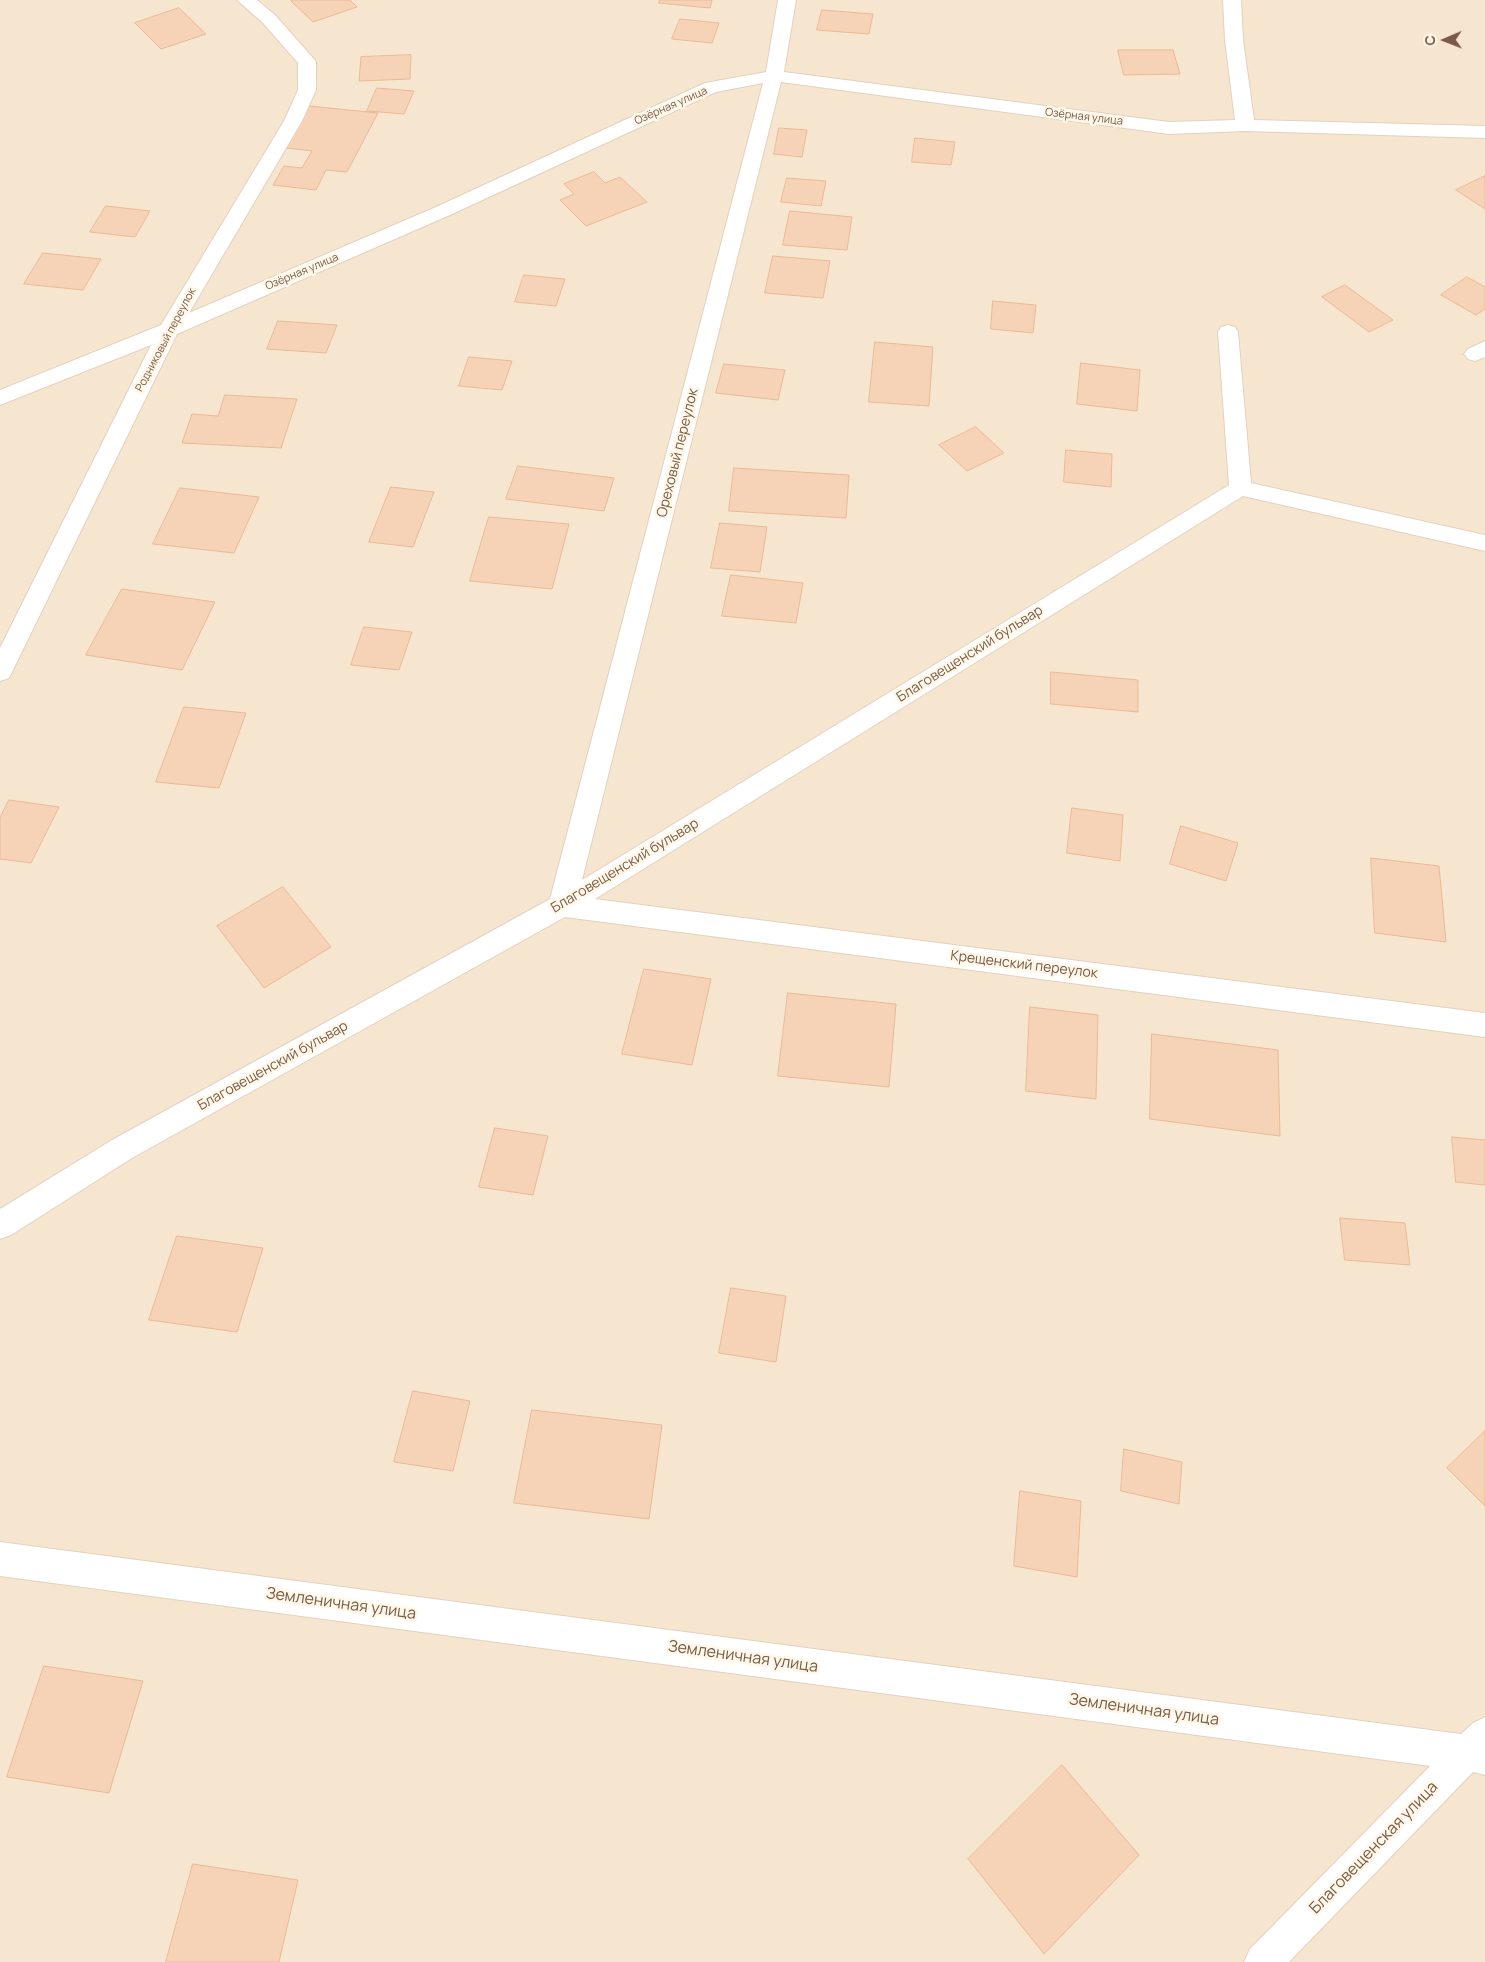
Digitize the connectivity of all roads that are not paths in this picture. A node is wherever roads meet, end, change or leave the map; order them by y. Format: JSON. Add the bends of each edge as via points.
{"nodes":[{"id":1,"x":246,"y":0,"type":"edge"},
{"id":2,"x":787,"y":0,"type":"edge"},
{"id":3,"x":1232,"y":0,"type":"edge"},
{"id":4,"x":774,"y":76,"type":"junction"},
{"id":5,"x":1245,"y":125,"type":"junction"},
{"id":6,"x":1485,"y":132,"type":"edge"},
{"id":7,"x":169,"y":330,"type":"junction"},
{"id":8,"x":1228,"y":332,"type":"dead end"},
{"id":9,"x":0,"y":398,"type":"edge"},
{"id":10,"x":1240,"y":488,"type":"junction"},
{"id":11,"x":1485,"y":543,"type":"edge"},
{"id":12,"x":0,"y":672,"type":"edge"},
{"id":13,"x":562,"y":906,"type":"junction"},
{"id":14,"x":1485,"y":1025,"type":"edge"},
{"id":15,"x":0,"y":1225,"type":"edge"},
{"id":16,"x":0,"y":1559,"type":"edge"},
{"id":17,"x":1479,"y":1748,"type":"edge"},
{"id":18,"x":1263,"y":1962,"type":"edge"}],
"edges":[{"from":1,"to":7,"type":"street","name":"Родниковый переулок","via":[[269,18],[306,62],[307,90],[293,121]]},
{"from":2,"to":4,"type":"street","name":"Ореховый переулок"},
{"from":3,"to":5,"type":"street"},
{"from":4,"to":5,"type":"street","name":"Озёрная улица","via":[[1169,128]]},
{"from":4,"to":7,"type":"street","name":"Озёрная улица","via":[[711,87],[443,211]]},
{"from":4,"to":13,"type":"street","name":"Ореховый переулок"},
{"from":5,"to":6,"type":"street","name":"Озёрная улица"},
{"from":7,"to":9,"type":"street","name":"Озёрная улица"},
{"from":7,"to":12,"type":"street","name":"Родниковый переулок"},
{"from":8,"to":10,"type":"street"},
{"from":10,"to":11,"type":"street"},
{"from":10,"to":13,"type":"street","name":"Благовещенский бульвар"},
{"from":13,"to":14,"type":"street","name":"Крещенский переулок"},
{"from":13,"to":15,"type":"street","name":"Благовещенский бульвар","via":[[122,1149]]},
{"from":16,"to":17,"type":"street","name":"Земленичная улица"},
{"from":17,"to":18,"type":"street","name":"Благовещенская улица"}]}
